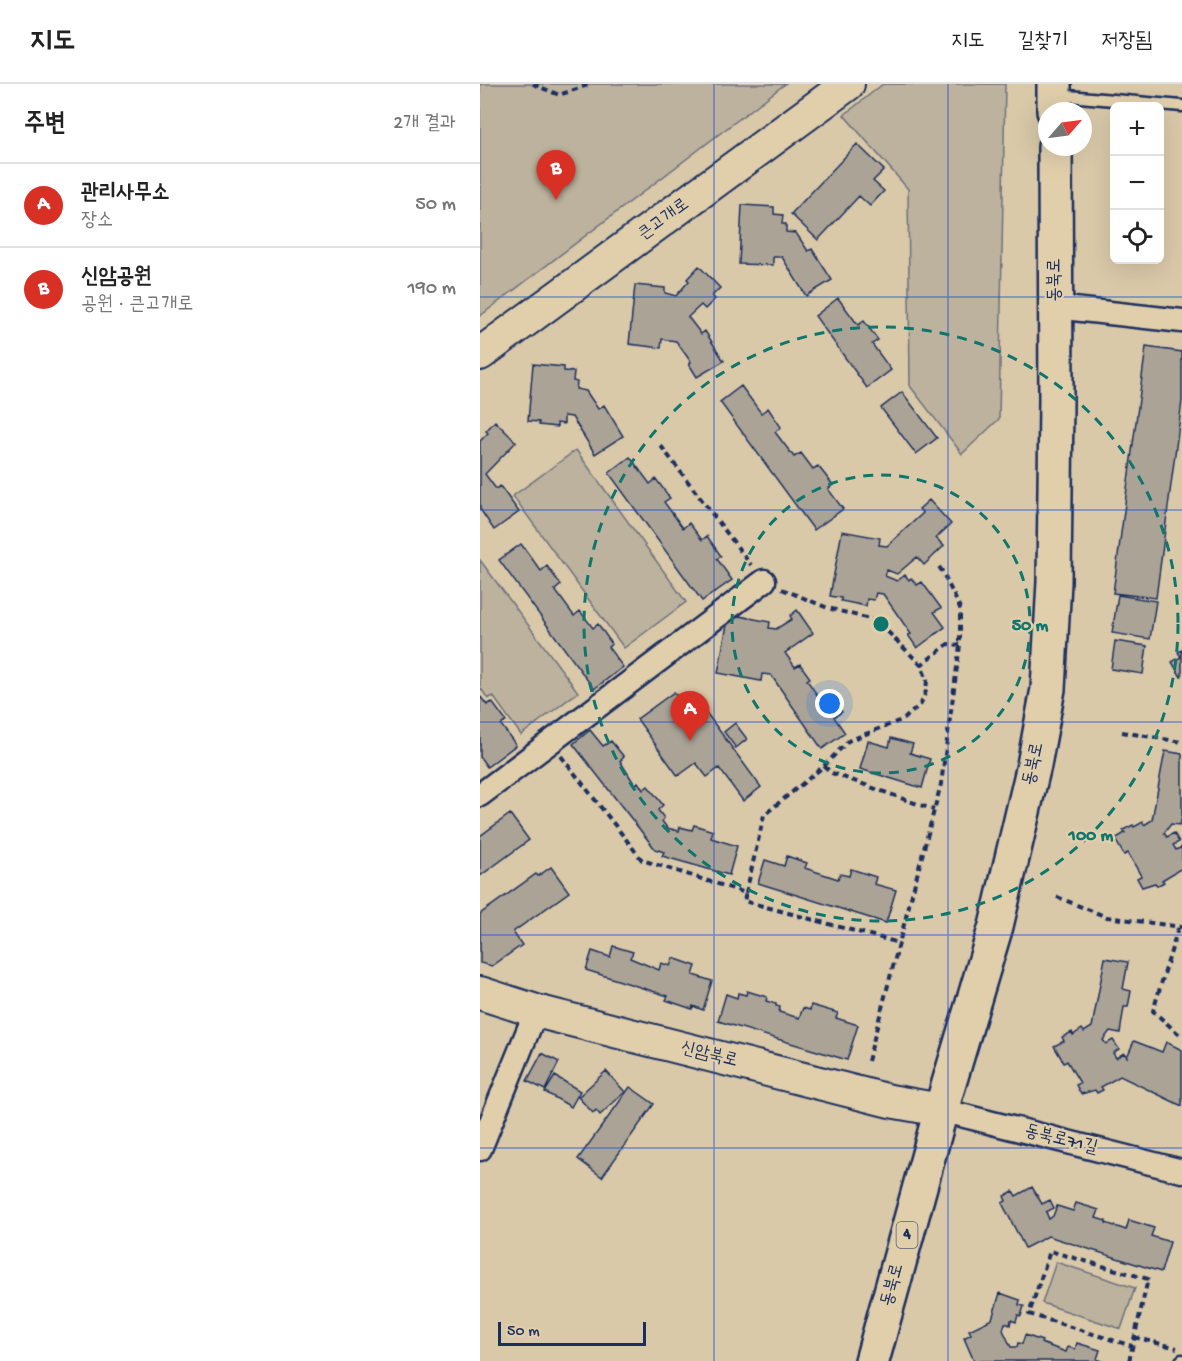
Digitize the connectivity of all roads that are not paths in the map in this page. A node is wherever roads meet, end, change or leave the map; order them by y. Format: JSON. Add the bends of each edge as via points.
{"nodes":[{"id":1,"x":847,"y":84,"type":"edge"},
{"id":2,"x":1054,"y":97,"type":"edge"},
{"id":3,"x":1182,"y":106,"type":"edge"},
{"id":4,"x":1054,"y":156,"type":"edge"},
{"id":5,"x":1055,"y":307,"type":"junction"},
{"id":6,"x":1182,"y":321,"type":"edge"},
{"id":7,"x":480,"y":354,"type":"edge"},
{"id":8,"x":764,"y":581,"type":"road end"},
{"id":9,"x":480,"y":795,"type":"edge"},
{"id":10,"x":480,"y":993,"type":"edge"},
{"id":11,"x":536,"y":1011,"type":"junction"},
{"id":12,"x":941,"y":1110,"type":"junction"},
{"id":13,"x":480,"y":1149,"type":"edge"},
{"id":14,"x":1182,"y":1171,"type":"edge"},
{"id":15,"x":873,"y":1361,"type":"edge"}],
"edges":[{"from":1,"to":7,"type":"street","name":"큰고개로"},
{"from":2,"to":3,"type":"lane"},
{"from":4,"to":5,"type":"main road","name":"동북로","number":"4"},
{"from":5,"to":6,"type":"street"},
{"from":5,"to":12,"type":"main road","name":"동북로","number":"4","via":[[1054,582],[1048,689],[996,926]]},
{"from":8,"to":9,"type":"street"},
{"from":10,"to":11,"type":"street","name":"신암북로"},
{"from":11,"to":12,"type":"street","name":"신암북로","via":[[890,1101]]},
{"from":11,"to":13,"type":"street"},
{"from":12,"to":14,"type":"street","name":"동북로71길"},
{"from":12,"to":15,"type":"main road","name":"동북로","number":"4"}]}
